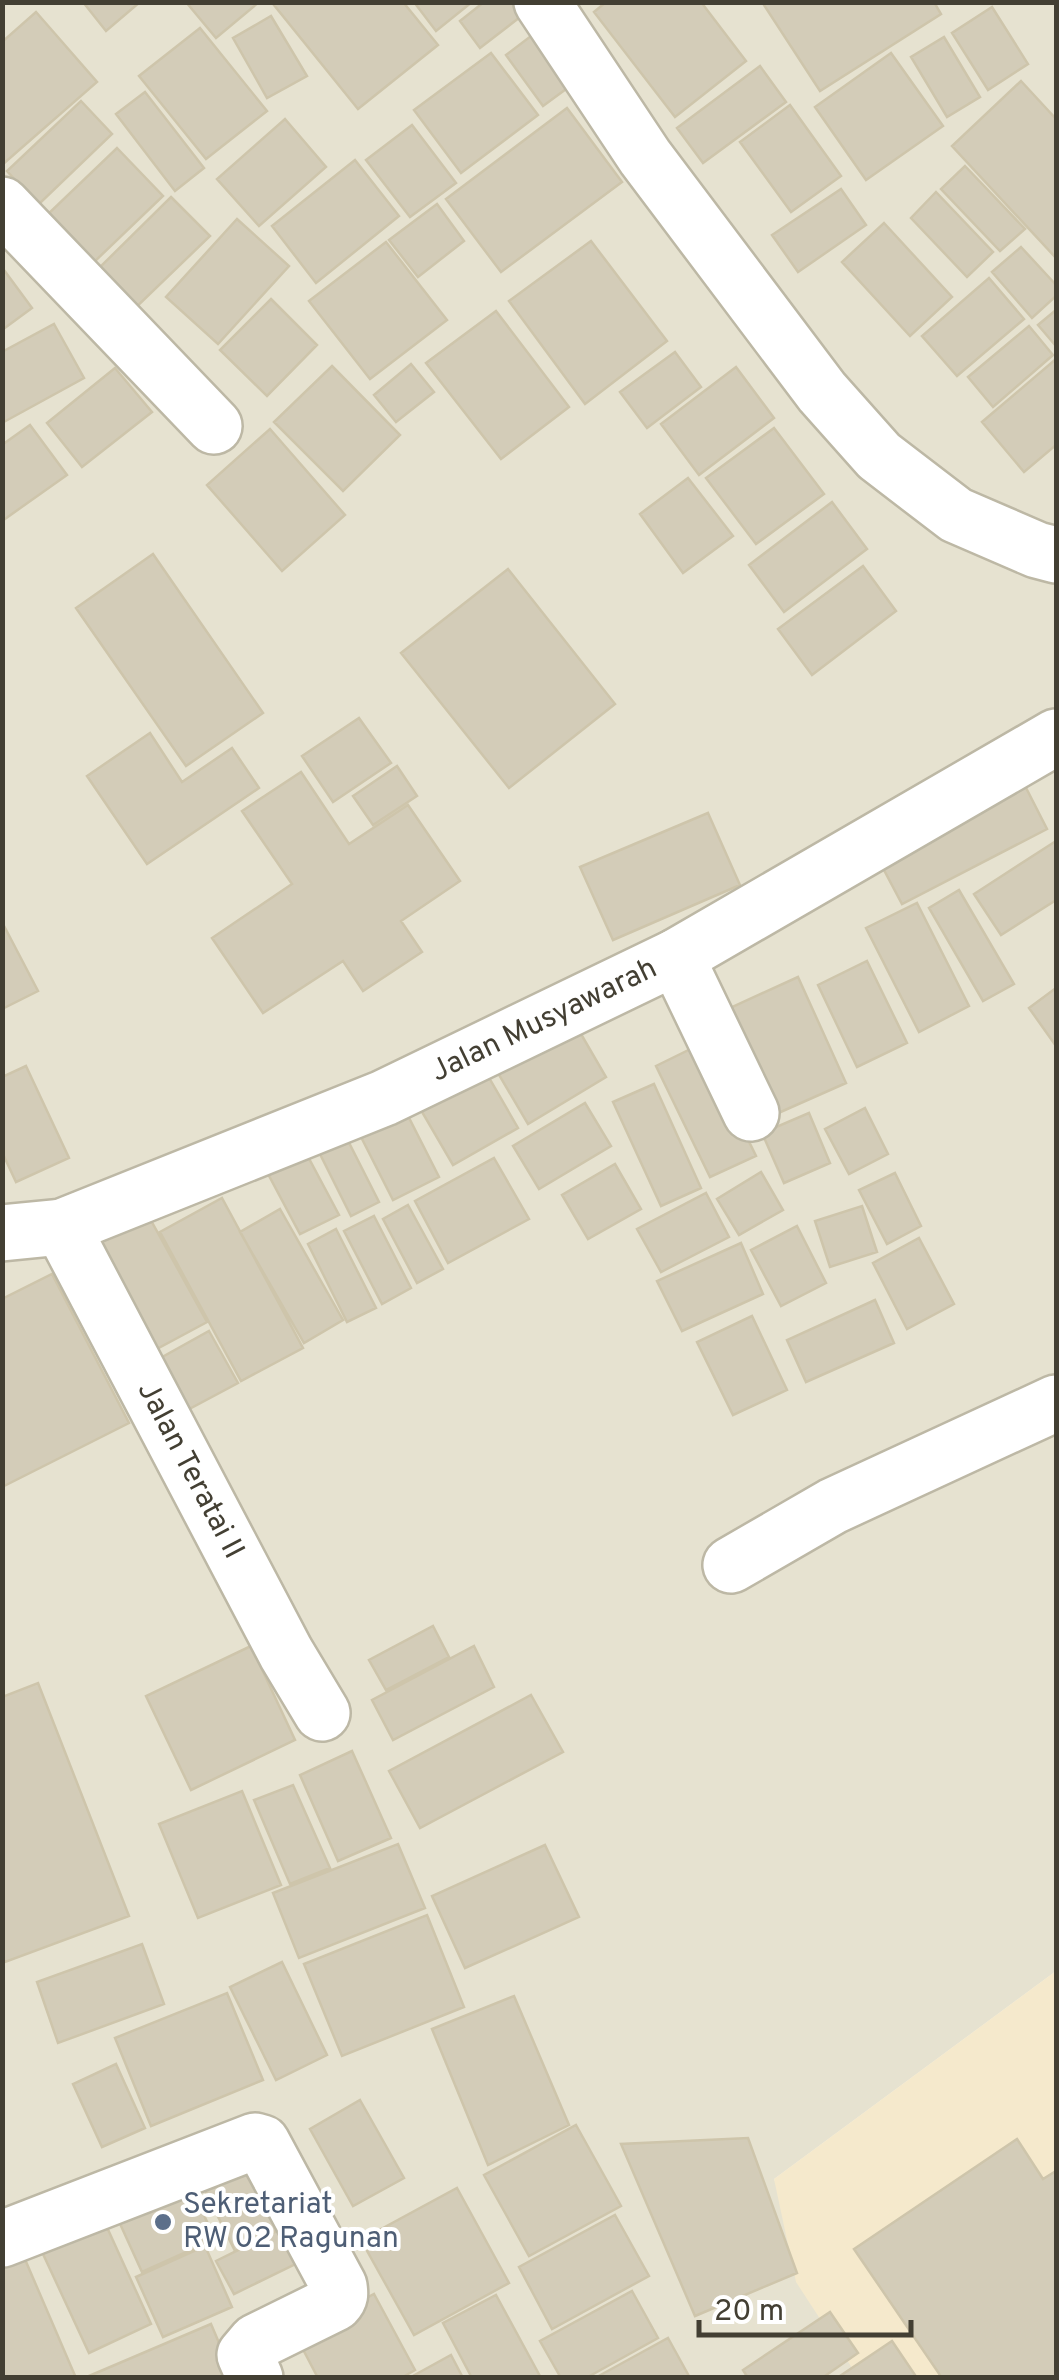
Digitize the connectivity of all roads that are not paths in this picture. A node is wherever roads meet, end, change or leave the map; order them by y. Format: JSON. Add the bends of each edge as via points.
{"nodes":[{"id":1,"x":542,"y":2,"type":"edge"},
{"id":2,"x":2,"y":205,"type":"edge"},
{"id":3,"x":214,"y":426,"type":"dead end"},
{"id":4,"x":1056,"y":554,"type":"edge"},
{"id":5,"x":1056,"y":737,"type":"edge"},
{"id":6,"x":676,"y":957,"type":"junction"},
{"id":7,"x":751,"y":1113,"type":"dead end"},
{"id":8,"x":62,"y":1227,"type":"junction"},
{"id":9,"x":2,"y":1233,"type":"edge"},
{"id":10,"x":1056,"y":1403,"type":"edge"},
{"id":11,"x":732,"y":1565,"type":"dead end"},
{"id":12,"x":322,"y":1713,"type":"dead end"},
{"id":13,"x":2,"y":2239,"type":"edge"},
{"id":14,"x":255,"y":2378,"type":"edge"}],
"edges":[{"from":1,"to":4,"type":"street","via":[[645,158],[822,392],[879,456],[956,515]]},
{"from":2,"to":3,"type":"street"},
{"from":5,"to":6,"type":"street","name":"Jalan Musyawarah"},
{"from":6,"to":7,"type":"street"},
{"from":6,"to":8,"type":"street","name":"Jalan Musyawarah","via":[[384,1098]]},
{"from":8,"to":9,"type":"street","name":"Jalan Musyawarah"},
{"from":8,"to":12,"type":"street","name":"Jalan Teratai II"},
{"from":10,"to":11,"type":"street","via":[[834,1506]]},
{"from":13,"to":14,"type":"street","via":[[262,2143],[340,2299],[248,2348]]}]}
